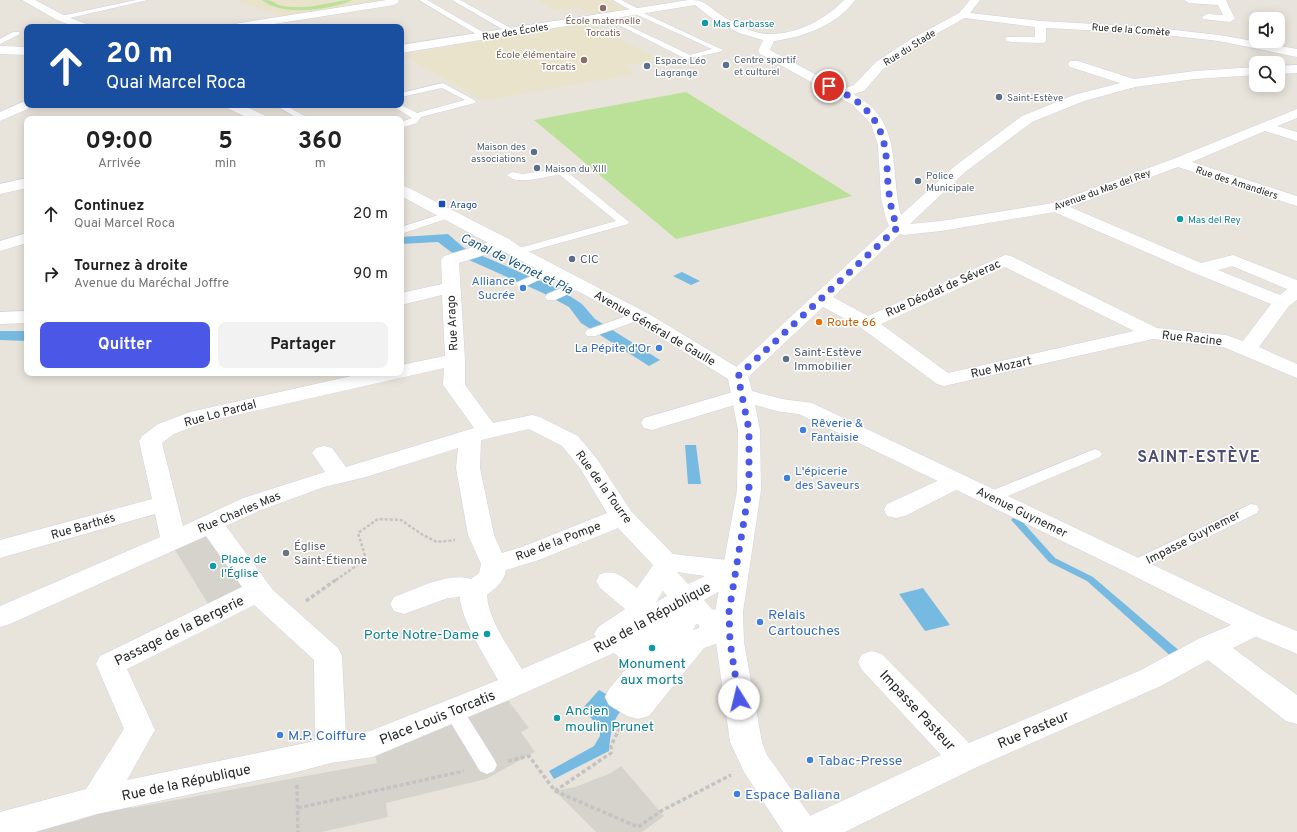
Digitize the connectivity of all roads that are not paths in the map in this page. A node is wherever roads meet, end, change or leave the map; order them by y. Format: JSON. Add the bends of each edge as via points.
{"nodes":[{"id":1,"x":28,"y":0,"type":"edge"},
{"id":2,"x":145,"y":0,"type":"edge"},
{"id":3,"x":455,"y":0,"type":"edge"},
{"id":4,"x":616,"y":0,"type":"edge"},
{"id":5,"x":850,"y":0,"type":"edge"},
{"id":6,"x":975,"y":0,"type":"edge"},
{"id":7,"x":1194,"y":0,"type":"edge"},
{"id":8,"x":696,"y":1,"type":"edge"},
{"id":9,"x":394,"y":2,"type":"dead end"},
{"id":10,"x":420,"y":2,"type":"edge"},
{"id":11,"x":635,"y":11,"type":"junction"},
{"id":12,"x":963,"y":15,"type":"junction"},
{"id":13,"x":604,"y":16,"type":"junction"},
{"id":14,"x":61,"y":18,"type":"junction"},
{"id":15,"x":1208,"y":18,"type":"junction"},
{"id":16,"x":69,"y":24,"type":"edge"},
{"id":17,"x":77,"y":24,"type":"edge"},
{"id":18,"x":253,"y":24,"type":"edge"},
{"id":19,"x":1041,"y":24,"type":"junction"},
{"id":20,"x":451,"y":25,"type":"dead end"},
{"id":21,"x":512,"y":31,"type":"junction"},
{"id":22,"x":16,"y":34,"type":"dead end"},
{"id":23,"x":484,"y":35,"type":"junction"},
{"id":24,"x":770,"y":38,"type":"junction"},
{"id":25,"x":1219,"y":38,"type":"junction"},
{"id":26,"x":1011,"y":39,"type":"dead end"},
{"id":27,"x":0,"y":42,"type":"edge"},
{"id":28,"x":404,"y":49,"type":"edge"},
{"id":29,"x":0,"y":50,"type":"edge"},
{"id":30,"x":24,"y":51,"type":"edge"},
{"id":31,"x":1297,"y":53,"type":"edge"},
{"id":32,"x":1074,"y":64,"type":"dead end"},
{"id":33,"x":1297,"y":69,"type":"edge"},
{"id":34,"x":1285,"y":70,"type":"edge"},
{"id":35,"x":1249,"y":71,"type":"edge"},
{"id":36,"x":1134,"y":83,"type":"junction"},
{"id":37,"x":843,"y":93,"type":"junction"},
{"id":38,"x":404,"y":94,"type":"edge"},
{"id":39,"x":24,"y":105,"type":"edge"},
{"id":40,"x":238,"y":108,"type":"edge"},
{"id":41,"x":285,"y":108,"type":"edge"},
{"id":42,"x":401,"y":108,"type":"edge"},
{"id":43,"x":1297,"y":113,"type":"edge"},
{"id":44,"x":255,"y":116,"type":"edge"},
{"id":45,"x":300,"y":116,"type":"edge"},
{"id":46,"x":415,"y":116,"type":"junction"},
{"id":47,"x":0,"y":117,"type":"edge"},
{"id":48,"x":404,"y":124,"type":"edge"},
{"id":49,"x":1266,"y":127,"type":"junction"},
{"id":50,"x":1297,"y":137,"type":"edge"},
{"id":51,"x":1178,"y":162,"type":"junction"},
{"id":52,"x":512,"y":176,"type":"dead end"},
{"id":53,"x":24,"y":184,"type":"edge"},
{"id":54,"x":0,"y":189,"type":"edge"},
{"id":55,"x":404,"y":192,"type":"edge"},
{"id":56,"x":1297,"y":201,"type":"edge"},
{"id":57,"x":1056,"y":207,"type":"junction"},
{"id":58,"x":448,"y":215,"type":"junction"},
{"id":59,"x":898,"y":227,"type":"junction"},
{"id":60,"x":404,"y":230,"type":"edge"},
{"id":61,"x":24,"y":239,"type":"edge"},
{"id":62,"x":0,"y":246,"type":"edge"},
{"id":63,"x":510,"y":247,"type":"junction"},
{"id":64,"x":1200,"y":269,"type":"junction"},
{"id":65,"x":542,"y":271,"type":"junction"},
{"id":66,"x":522,"y":278,"type":"dead end"},
{"id":67,"x":1297,"y":287,"type":"edge"},
{"id":68,"x":450,"y":288,"type":"junction"},
{"id":69,"x":572,"y":288,"type":"junction"},
{"id":70,"x":1290,"y":296,"type":"edge"},
{"id":71,"x":551,"y":297,"type":"dead end"},
{"id":72,"x":404,"y":298,"type":"edge"},
{"id":73,"x":820,"y":298,"type":"junction"},
{"id":74,"x":638,"y":316,"type":"junction"},
{"id":75,"x":24,"y":317,"type":"edge"},
{"id":76,"x":0,"y":318,"type":"edge"},
{"id":77,"x":867,"y":322,"type":"junction"},
{"id":78,"x":591,"y":332,"type":"dead end"},
{"id":79,"x":1153,"y":333,"type":"junction"},
{"id":80,"x":1248,"y":349,"type":"junction"},
{"id":81,"x":455,"y":360,"type":"junction"},
{"id":82,"x":404,"y":370,"type":"edge"},
{"id":83,"x":1297,"y":372,"type":"edge"},
{"id":84,"x":364,"y":376,"type":"edge"},
{"id":85,"x":325,"y":380,"type":"edge"},
{"id":86,"x":740,"y":386,"type":"junction"},
{"id":87,"x":652,"y":423,"type":"dead end"},
{"id":88,"x":479,"y":433,"type":"junction"},
{"id":89,"x":324,"y":453,"type":"dead end"},
{"id":90,"x":1095,"y":454,"type":"dead end"},
{"id":91,"x":340,"y":476,"type":"junction"},
{"id":92,"x":956,"y":481,"type":"junction"},
{"id":93,"x":991,"y":497,"type":"junction"},
{"id":94,"x":165,"y":503,"type":"junction"},
{"id":95,"x":1251,"y":509,"type":"dead end"},
{"id":96,"x":896,"y":510,"type":"dead end"},
{"id":97,"x":622,"y":517,"type":"junction"},
{"id":98,"x":211,"y":524,"type":"junction"},
{"id":99,"x":174,"y":541,"type":"junction"},
{"id":100,"x":0,"y":549,"type":"edge"},
{"id":101,"x":494,"y":564,"type":"junction"},
{"id":102,"x":1135,"y":566,"type":"junction"},
{"id":103,"x":736,"y":570,"type":"junction"},
{"id":104,"x":609,"y":581,"type":"dead end"},
{"id":105,"x":474,"y":591,"type":"junction"},
{"id":106,"x":260,"y":594,"type":"junction"},
{"id":107,"x":686,"y":598,"type":"junction"},
{"id":108,"x":404,"y":604,"type":"dead end"},
{"id":109,"x":648,"y":610,"type":"junction"},
{"id":110,"x":0,"y":618,"type":"edge"},
{"id":111,"x":1255,"y":625,"type":"junction"},
{"id":112,"x":616,"y":640,"type":"junction"},
{"id":113,"x":1297,"y":643,"type":"edge"},
{"id":114,"x":1210,"y":646,"type":"junction"},
{"id":115,"x":872,"y":662,"type":"dead end"},
{"id":116,"x":508,"y":687,"type":"junction"},
{"id":117,"x":453,"y":710,"type":"junction"},
{"id":118,"x":1297,"y":712,"type":"edge"},
{"id":119,"x":373,"y":744,"type":"joint"},
{"id":120,"x":331,"y":750,"type":"junction"},
{"id":121,"x":964,"y":759,"type":"junction"},
{"id":122,"x":487,"y":766,"type":"road end"},
{"id":123,"x":97,"y":800,"type":"junction"},
{"id":124,"x":0,"y":827,"type":"edge"},
{"id":125,"x":802,"y":832,"type":"edge"},
{"id":126,"x":811,"y":832,"type":"edge"}],
"edges":[{"from":1,"to":14,"type":"street"},
{"from":2,"to":14,"type":"lane"},
{"from":3,"to":21,"type":"lane"},
{"from":4,"to":11,"type":"lane"},
{"from":5,"to":24,"type":"street","via":[[832,17],[794,35]]},
{"from":6,"to":12,"type":"street","name":"Rue du Stade"},
{"from":7,"to":15,"type":"street"},
{"from":7,"to":15,"type":"street","via":[[1222,2],[1230,19]]},
{"from":8,"to":11,"type":"street","name":"Rue des Écoles"},
{"from":8,"to":24,"type":"street","via":[[717,17],[743,31]]},
{"from":9,"to":18,"type":"street"},
{"from":10,"to":20,"type":"lane"},
{"from":10,"to":23,"type":"lane"},
{"from":11,"to":13,"type":"street","name":"Rue des Écoles"},
{"from":11,"to":13,"type":"lane","via":[[718,50],[690,56]]},
{"from":12,"to":19,"type":"street","name":"Rue de la Comète"},
{"from":12,"to":37,"type":"street","name":"Rue du Stade","via":[[915,41],[880,65],[859,88]]},
{"from":13,"to":21,"type":"street","name":"Rue des Écoles"},
{"from":14,"to":16,"type":"street"},
{"from":14,"to":17,"type":"street"},
{"from":15,"to":25,"type":"street"},
{"from":19,"to":25,"type":"street","name":"Rue de la Comète","via":[[1147,30]]},
{"from":19,"to":26,"type":"street","via":[[1040,41]]},
{"from":21,"to":23,"type":"street","name":"Rue des Écoles"},
{"from":22,"to":27,"type":"lane"},
{"from":23,"to":28,"type":"street","name":"Rue des Écoles"},
{"from":24,"to":37,"type":"street","via":[[764,51]]},
{"from":25,"to":31,"type":"street","name":"Rue de la Comète"},
{"from":29,"to":30,"type":"street"},
{"from":32,"to":36,"type":"street"},
{"from":33,"to":34,"type":"street"},
{"from":35,"to":36,"type":"street"},
{"from":36,"to":59,"type":"street","via":[[1080,98],[1027,119],[960,169]]},
{"from":37,"to":59,"type":"street","via":[[858,102],[878,123],[885,145],[889,198]]},
{"from":38,"to":46,"type":"lane","via":[[443,85],[472,101]]},
{"from":39,"to":47,"type":"street"},
{"from":40,"to":44,"type":"street"},
{"from":41,"to":45,"type":"lane"},
{"from":42,"to":46,"type":"lane"},
{"from":43,"to":49,"type":"street","name":"Avenue du Mas del Rey"},
{"from":46,"to":48,"type":"lane","via":[[417,118],[414,122]]},
{"from":49,"to":50,"type":"street"},
{"from":49,"to":51,"type":"street","name":"Avenue du Mas del Rey"},
{"from":51,"to":56,"type":"street","name":"Rue des Amandiers"},
{"from":51,"to":57,"type":"street","name":"Avenue du Mas del Rey"},
{"from":52,"to":63,"type":"lane","via":[[522,178],[562,172],[624,222]]},
{"from":53,"to":54,"type":"street"},
{"from":55,"to":58,"type":"street","name":"Avenue Général de Gaulle"},
{"from":57,"to":59,"type":"street","name":"Avenue du Mas del Rey","via":[[941,226],[904,230]]},
{"from":57,"to":64,"type":"street"},
{"from":58,"to":60,"type":"lane"},
{"from":58,"to":63,"type":"street","name":"Avenue Général de Gaulle"},
{"from":59,"to":73,"type":"street"},
{"from":61,"to":62,"type":"street"},
{"from":63,"to":65,"type":"street","name":"Avenue Général de Gaulle"},
{"from":63,"to":68,"type":"street","name":"Rue Arago","via":[[450,260]]},
{"from":64,"to":67,"type":"street","via":[[1233,260]]},
{"from":64,"to":70,"type":"street"},
{"from":65,"to":66,"type":"lane"},
{"from":65,"to":69,"type":"street","name":"Avenue Général de Gaulle"},
{"from":68,"to":72,"type":"street"},
{"from":68,"to":81,"type":"street","name":"Rue Arago"},
{"from":69,"to":71,"type":"lane"},
{"from":69,"to":74,"type":"street","name":"Avenue Général de Gaulle"},
{"from":70,"to":80,"type":"street"},
{"from":73,"to":77,"type":"street"},
{"from":73,"to":86,"type":"street"},
{"from":74,"to":78,"type":"lane"},
{"from":74,"to":86,"type":"street","name":"Avenue Général de Gaulle"},
{"from":75,"to":76,"type":"street"},
{"from":77,"to":79,"type":"street","name":"Rue Mozart","via":[[944,380]]},
{"from":77,"to":79,"type":"street","name":"Rue Déodat de Séverac","via":[[1005,260]]},
{"from":79,"to":80,"type":"street","name":"Rue Racine","via":[[1226,341]]},
{"from":80,"to":83,"type":"street","name":"Rue Racine"},
{"from":81,"to":82,"type":"street"},
{"from":81,"to":88,"type":"street","name":"Rue Arago","via":[[454,385]]},
{"from":84,"to":85,"type":"street","name":"Rue Lo Pardal"},
{"from":85,"to":94,"type":"street","name":"Rue Lo Pardal","via":[[198,417],[166,429],[150,442]]},
{"from":86,"to":87,"type":"street"},
{"from":86,"to":92,"type":"street","name":"Avenue Guynemer","via":[[781,405],[804,408]]},
{"from":86,"to":103,"type":"street","via":[[749,430],[749,490]]},
{"from":88,"to":91,"type":"street","name":"Rue Charles Mas"},
{"from":88,"to":97,"type":"street","name":"Rue de la Tourre","via":[[532,422],[570,441],[589,464]]},
{"from":88,"to":101,"type":"street","via":[[468,468],[481,535]]},
{"from":89,"to":91,"type":"street"},
{"from":90,"to":93,"type":"lane"},
{"from":91,"to":98,"type":"street","name":"Rue Charles Mas","via":[[252,504]]},
{"from":92,"to":93,"type":"street","name":"Avenue Guynemer"},
{"from":92,"to":96,"type":"street"},
{"from":93,"to":102,"type":"street","name":"Avenue Guynemer"},
{"from":94,"to":99,"type":"street","name":"Rue Lo Pardal"},
{"from":94,"to":100,"type":"street","name":"Rue Barthés"},
{"from":95,"to":102,"type":"lane","name":"Impasse Guynemer"},
{"from":97,"to":101,"type":"street","name":"Rue de la Pompe","via":[[530,554]]},
{"from":97,"to":103,"type":"street","name":"Rue de la Tourre","via":[[666,562]]},
{"from":98,"to":99,"type":"street","name":"Rue Charles Mas"},
{"from":98,"to":106,"type":"street"},
{"from":99,"to":110,"type":"street","name":"Rue Charles Mas"},
{"from":101,"to":105,"type":"street","via":[[492,577]]},
{"from":102,"to":111,"type":"street","name":"Avenue Guynemer"},
{"from":103,"to":107,"type":"street","name":"Rue de la République"},
{"from":103,"to":125,"type":"street","via":[[729,612],[730,642],[746,742],[755,763]]},
{"from":104,"to":109,"type":"street"},
{"from":105,"to":108,"type":"street","via":[[465,587],[445,589]]},
{"from":105,"to":116,"type":"street","via":[[474,606],[488,634]]},
{"from":106,"to":120,"type":"street","via":[[328,656]]},
{"from":106,"to":123,"type":"street","name":"Passage de la Bergerie","via":[[110,664],[140,730]]},
{"from":107,"to":109,"type":"street","via":[[661,572]]},
{"from":107,"to":112,"type":"street","via":[[702,616],[712,619],[714,634],[694,640],[638,707],[620,697],[684,621],[667,613],[631,651]]},
{"from":109,"to":112,"type":"street","via":[[608,634]]},
{"from":111,"to":113,"type":"street","name":"Avenue Guynemer"},
{"from":111,"to":114,"type":"street","name":"Rue Pasteur"},
{"from":112,"to":116,"type":"street","name":"Rue de la République"},
{"from":114,"to":118,"type":"street"},
{"from":114,"to":121,"type":"street","name":"Rue Pasteur","via":[[1151,678]]},
{"from":115,"to":121,"type":"street","name":"Impasse Pasteur"},
{"from":116,"to":117,"type":"street","name":"Place Louis Torcatis"},
{"from":117,"to":119,"type":"street","name":"Place Louis Torcatis"},
{"from":117,"to":122,"type":"lane"},
{"from":119,"to":120,"type":"street","name":"Rue de la République"},
{"from":120,"to":123,"type":"street","name":"Rue de la République"},
{"from":121,"to":126,"type":"street","name":"Rue Pasteur"},
{"from":123,"to":124,"type":"street","name":"Rue de la République"}]}
